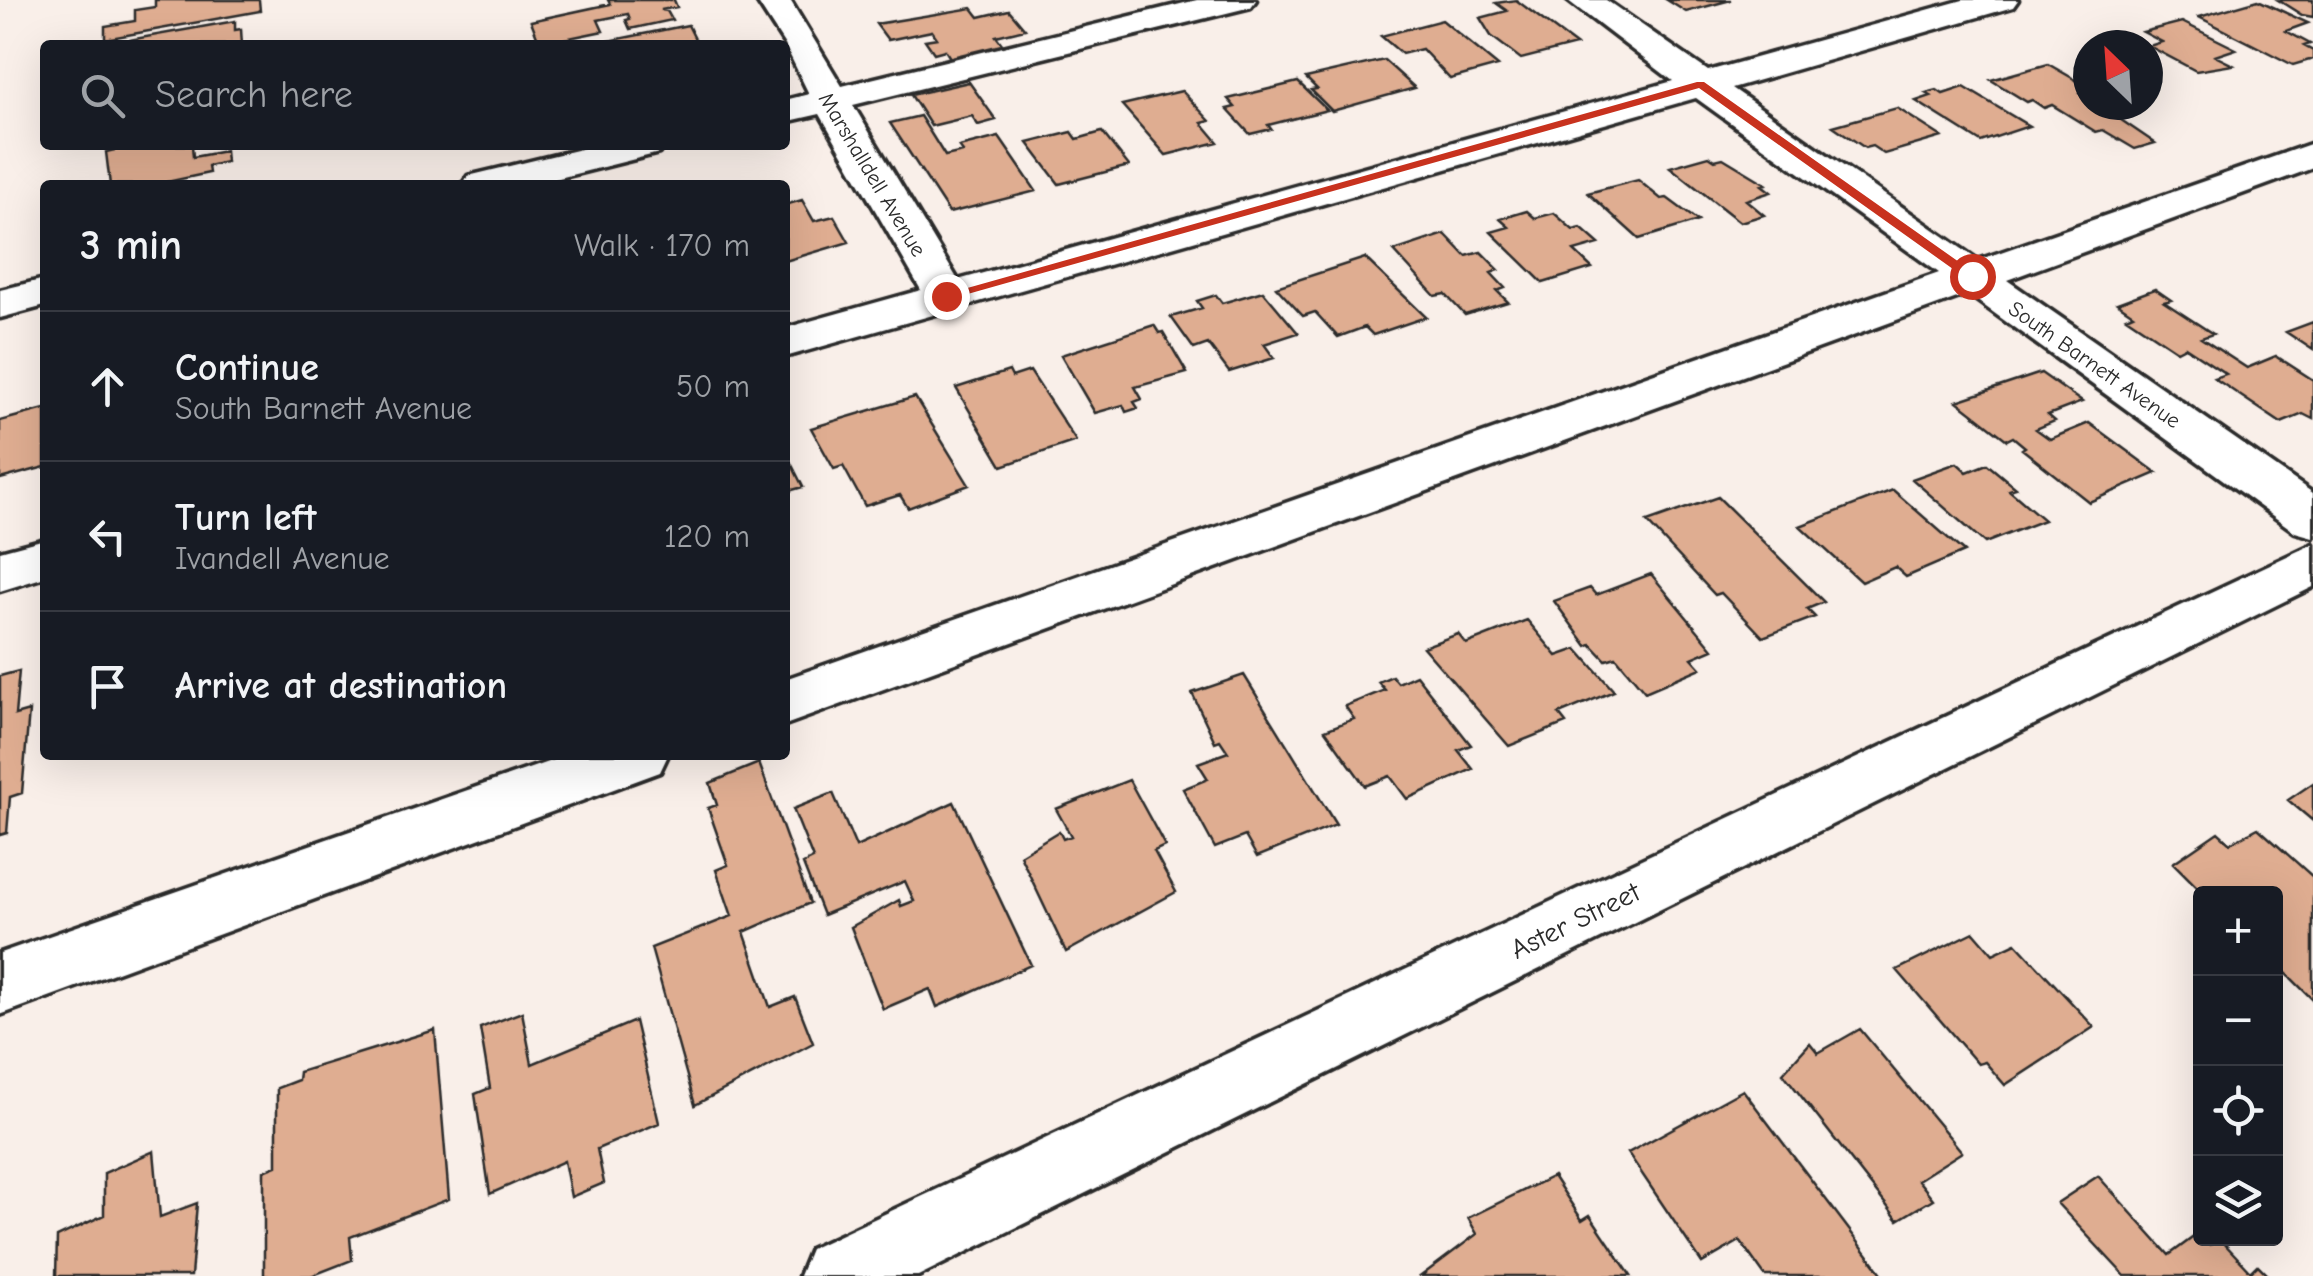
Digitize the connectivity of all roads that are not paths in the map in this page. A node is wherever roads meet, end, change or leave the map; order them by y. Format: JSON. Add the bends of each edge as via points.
{"nodes":[{"id":1,"x":773,"y":0,"type":"edge"},
{"id":2,"x":1584,"y":0,"type":"edge"},
{"id":3,"x":2001,"y":0,"type":"edge"},
{"id":4,"x":1214,"y":3,"type":"edge"},
{"id":5,"x":1700,"y":84,"type":"junction"},
{"id":6,"x":828,"y":100,"type":"junction"},
{"id":7,"x":790,"y":109,"type":"edge"},
{"id":8,"x":625,"y":150,"type":"edge"},
{"id":9,"x":2313,"y":155,"type":"edge"},
{"id":10,"x":502,"y":180,"type":"edge"},
{"id":11,"x":1972,"y":276,"type":"junction"},
{"id":12,"x":40,"y":293,"type":"edge"},
{"id":13,"x":946,"y":296,"type":"junction"},
{"id":14,"x":0,"y":304,"type":"edge"},
{"id":15,"x":790,"y":342,"type":"edge"},
{"id":16,"x":2313,"y":518,"type":"edge"},
{"id":17,"x":40,"y":559,"type":"edge"},
{"id":18,"x":2313,"y":564,"type":"edge"},
{"id":19,"x":0,"y":571,"type":"edge"},
{"id":20,"x":790,"y":700,"type":"edge"},
{"id":21,"x":625,"y":760,"type":"edge"},
{"id":22,"x":0,"y":984,"type":"edge"},
{"id":23,"x":837,"y":1276,"type":"edge"}],
"edges":[{"from":1,"to":6,"type":"street","name":"Marshalldell Avenue"},
{"from":2,"to":5,"type":"street","name":"South Barnett Avenue"},
{"from":3,"to":5,"type":"street"},
{"from":4,"to":6,"type":"street"},
{"from":5,"to":11,"type":"street","name":"South Barnett Avenue"},
{"from":5,"to":13,"type":"street"},
{"from":6,"to":7,"type":"street"},
{"from":6,"to":13,"type":"street","name":"Marshalldell Avenue"},
{"from":8,"to":10,"type":"street"},
{"from":9,"to":11,"type":"street"},
{"from":11,"to":16,"type":"street","name":"South Barnett Avenue"},
{"from":11,"to":20,"type":"street"},
{"from":12,"to":14,"type":"street"},
{"from":13,"to":15,"type":"street"},
{"from":17,"to":19,"type":"street"},
{"from":18,"to":23,"type":"street","name":"Aster Street"},
{"from":21,"to":22,"type":"street"}]}
